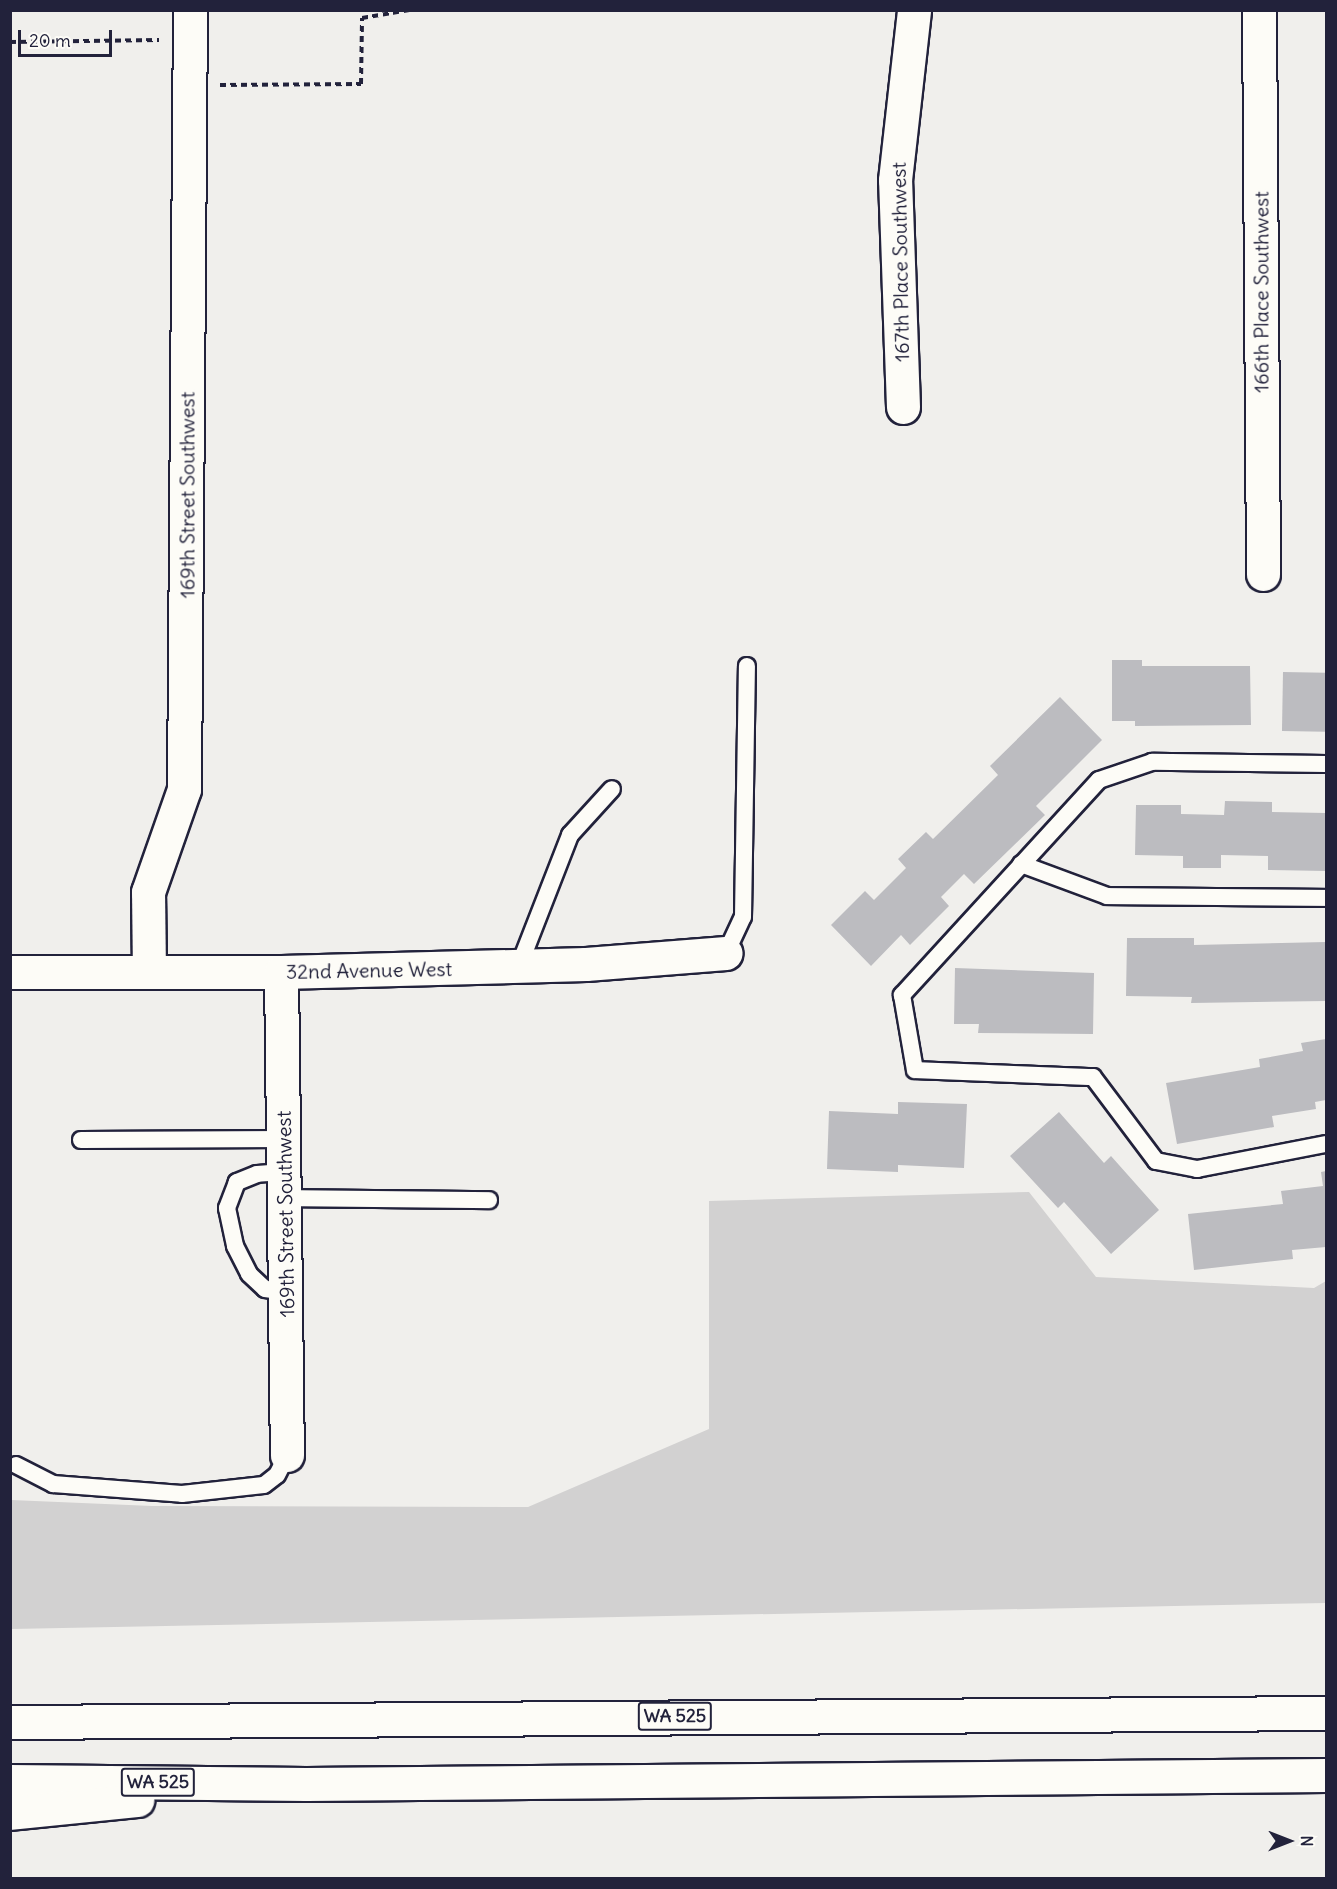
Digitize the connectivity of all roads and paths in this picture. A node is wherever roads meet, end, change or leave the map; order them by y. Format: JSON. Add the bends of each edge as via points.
{"nodes":[{"id":1,"x":409,"y":10,"type":"edge"},
{"id":2,"x":914,"y":10,"type":"edge"},
{"id":3,"x":1259,"y":10,"type":"edge"},
{"id":4,"x":190,"y":25,"type":"edge"},
{"id":5,"x":10,"y":42,"type":"edge"},
{"id":6,"x":190,"y":85,"type":"junction"},
{"id":7,"x":903,"y":407,"type":"dead end"},
{"id":8,"x":1263,"y":574,"type":"dead end"},
{"id":9,"x":747,"y":666,"type":"dead end"},
{"id":10,"x":1326,"y":764,"type":"edge"},
{"id":11,"x":612,"y":789,"type":"dead end"},
{"id":12,"x":1021,"y":864,"type":"junction"},
{"id":13,"x":1326,"y":898,"type":"edge"},
{"id":14,"x":726,"y":953,"type":"joint"},
{"id":15,"x":519,"y":966,"type":"junction"},
{"id":16,"x":10,"y":972,"type":"edge"},
{"id":17,"x":149,"y":972,"type":"junction"},
{"id":18,"x":282,"y":972,"type":"junction"},
{"id":19,"x":284,"y":1139,"type":"junction"},
{"id":20,"x":81,"y":1140,"type":"dead end"},
{"id":21,"x":1326,"y":1144,"type":"edge"},
{"id":22,"x":284,"y":1185,"type":"junction"},
{"id":23,"x":489,"y":1200,"type":"dead end"},
{"id":24,"x":286,"y":1292,"type":"junction"},
{"id":25,"x":287,"y":1455,"type":"joint"},
{"id":26,"x":16,"y":1465,"type":"dead end"},
{"id":27,"x":1326,"y":1713,"type":"edge"},
{"id":28,"x":10,"y":1722,"type":"edge"},
{"id":29,"x":1326,"y":1775,"type":"edge"},
{"id":30,"x":10,"y":1781,"type":"edge"},
{"id":31,"x":306,"y":1784,"type":"junction"},
{"id":32,"x":10,"y":1813,"type":"edge"}],
"edges":[{"from":1,"to":6,"type":"path","via":[[362,18],[361,84]]},
{"from":2,"to":7,"type":"main road","name":"167th Place Southwest","via":[[895,180]]},
{"from":3,"to":8,"type":"main road","name":"166th Place Southwest"},
{"from":4,"to":5,"type":"path"},
{"from":4,"to":6,"type":"main road","name":"169th Street Southwest"},
{"from":6,"to":17,"type":"main road","name":"169th Street Southwest","via":[[184,789],[148,892]]},
{"from":9,"to":14,"type":"lane","via":[[743,917]]},
{"from":10,"to":12,"type":"lane","via":[[1152,762],[1099,780]]},
{"from":11,"to":15,"type":"lane","via":[[570,835]]},
{"from":12,"to":13,"type":"lane","via":[[1107,896]]},
{"from":12,"to":21,"type":"lane","via":[[902,995],[915,1070],[1093,1077],[1156,1161],[1197,1170]]},
{"from":14,"to":15,"type":"main road","name":"32nd Avenue West"},
{"from":15,"to":18,"type":"main road","name":"32nd Avenue West"},
{"from":16,"to":17,"type":"main road","name":"32nd Avenue West"},
{"from":17,"to":18,"type":"main road","name":"32nd Avenue West"},
{"from":18,"to":19,"type":"main road","name":"169th Street Southwest"},
{"from":19,"to":20,"type":"lane"},
{"from":19,"to":22,"type":"main road","name":"169th Street Southwest"},
{"from":22,"to":23,"type":"lane"},
{"from":22,"to":24,"type":"main road","name":"169th Street Southwest"},
{"from":22,"to":24,"type":"lane","via":[[257,1174],[237,1182],[227,1208],[235,1246],[249,1274],[265,1289]]},
{"from":24,"to":25,"type":"main road","name":"169th Street Southwest"},
{"from":25,"to":26,"type":"lane","via":[[277,1474],[264,1485],[182,1494],[53,1484]]},
{"from":27,"to":28,"type":"main road","number":"WA 525"},
{"from":29,"to":31,"type":"main road","number":"WA 525"},
{"from":30,"to":31,"type":"main road","number":"WA 525"},
{"from":31,"to":32,"type":"main road"}]}
